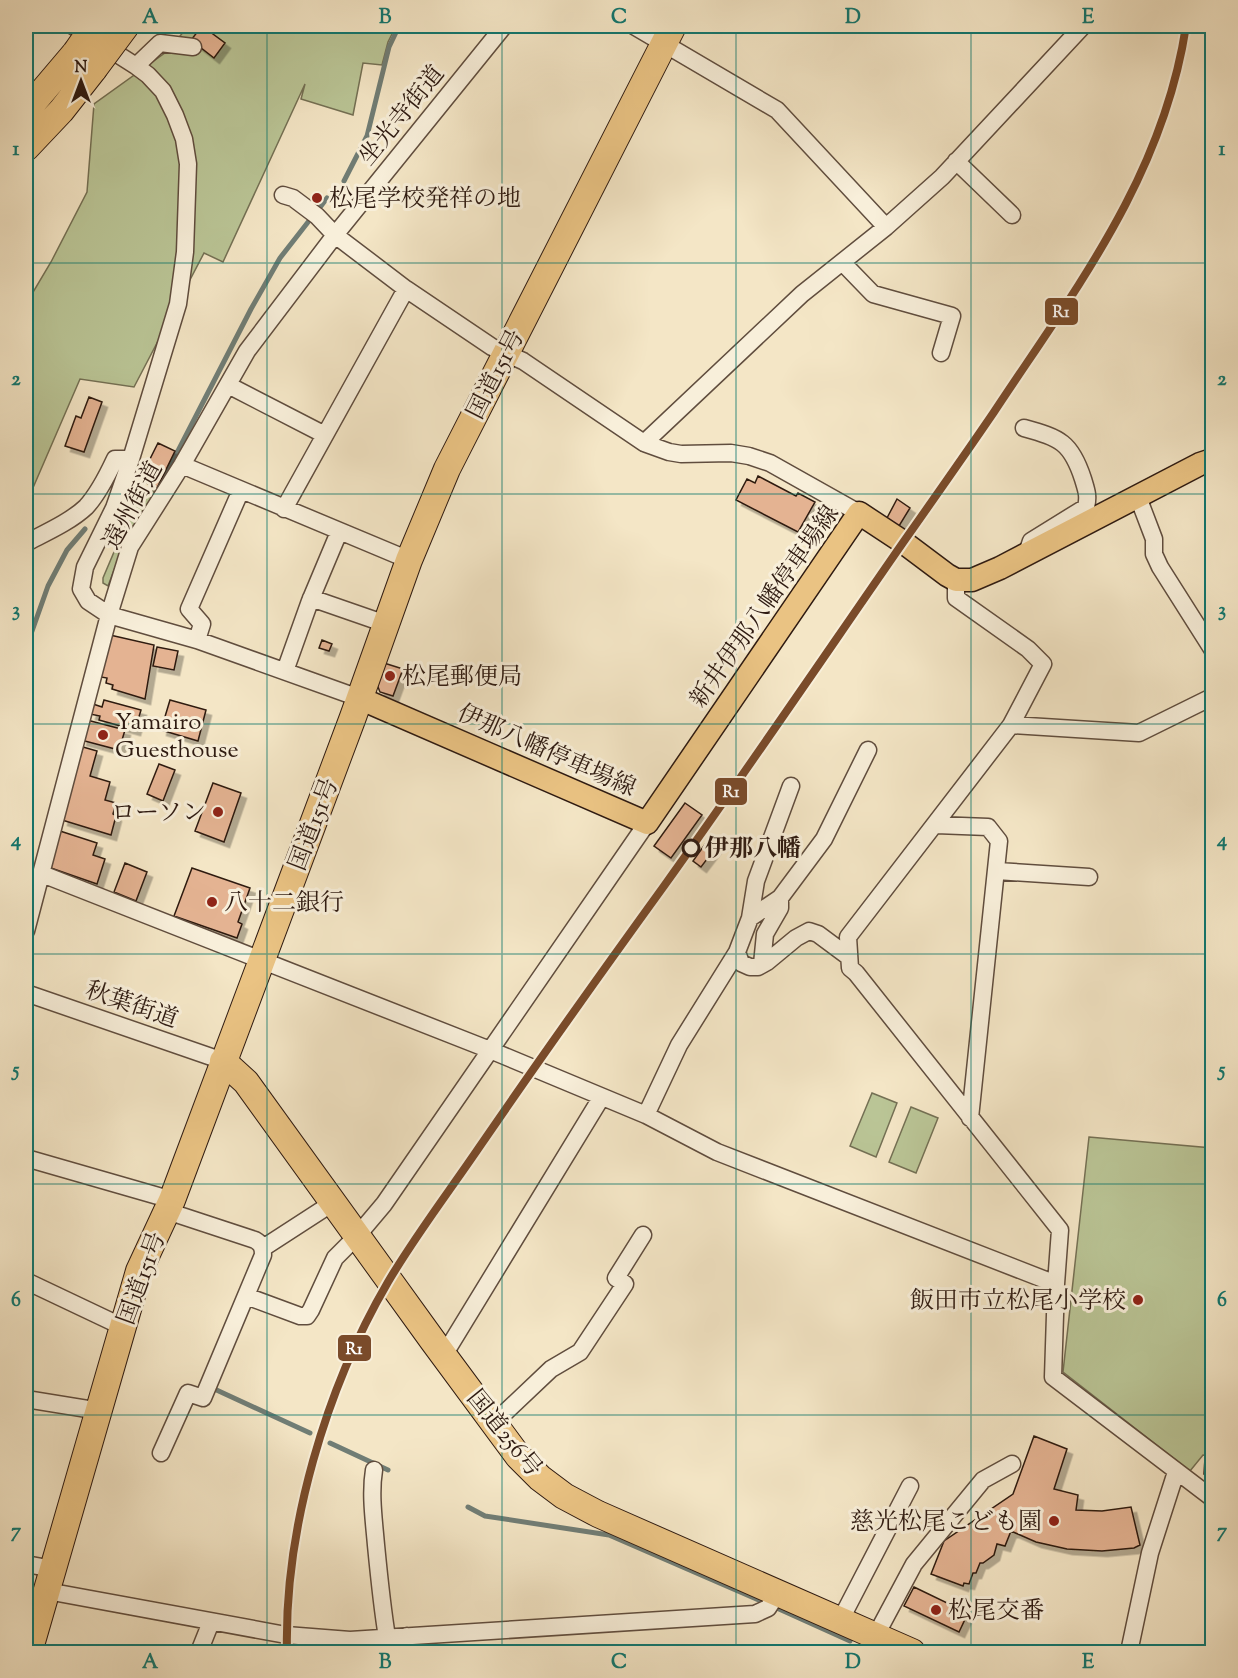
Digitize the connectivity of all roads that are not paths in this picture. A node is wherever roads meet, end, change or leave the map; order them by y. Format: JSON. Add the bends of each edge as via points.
{"nodes":[{"id":1,"x":73,"y":26,"type":"edge"},
{"id":2,"x":94,"y":26,"type":"edge"},
{"id":3,"x":126,"y":26,"type":"edge"},
{"id":4,"x":504,"y":26,"type":"edge"},
{"id":5,"x":634,"y":26,"type":"edge"},
{"id":6,"x":1083,"y":26,"type":"edge"},
{"id":7,"x":668,"y":34,"type":"edge"},
{"id":8,"x":193,"y":47,"type":"dead end"},
{"id":9,"x":85,"y":60,"type":"junction"},
{"id":10,"x":136,"y":66,"type":"junction"},
{"id":11,"x":26,"y":111,"type":"edge"},
{"id":12,"x":26,"y":148,"type":"edge"},
{"id":13,"x":956,"y":161,"type":"junction"},
{"id":14,"x":283,"y":195,"type":"dead end"},
{"id":15,"x":1012,"y":214,"type":"dead end"},
{"id":16,"x":886,"y":227,"type":"junction"},
{"id":17,"x":335,"y":235,"type":"junction"},
{"id":18,"x":842,"y":262,"type":"junction"},
{"id":19,"x":405,"y":289,"type":"junction"},
{"id":20,"x":941,"y":353,"type":"dead end"},
{"id":21,"x":506,"y":354,"type":"junction"},
{"id":22,"x":228,"y":385,"type":"junction"},
{"id":23,"x":1024,"y":428,"type":"dead end"},
{"id":24,"x":325,"y":435,"type":"junction"},
{"id":25,"x":644,"y":443,"type":"junction"},
{"id":26,"x":131,"y":459,"type":"junction"},
{"id":27,"x":1212,"y":460,"type":"edge"},
{"id":28,"x":182,"y":465,"type":"junction"},
{"id":29,"x":241,"y":490,"type":"junction"},
{"id":30,"x":1138,"y":497,"type":"junction"},
{"id":31,"x":284,"y":509,"type":"junction"},
{"id":32,"x":860,"y":513,"type":"junction"},
{"id":33,"x":339,"y":532,"type":"junction"},
{"id":34,"x":26,"y":543,"type":"edge"},
{"id":35,"x":1028,"y":554,"type":"junction"},
{"id":36,"x":409,"y":560,"type":"junction"},
{"id":37,"x":956,"y":580,"type":"junction"},
{"id":38,"x":311,"y":598,"type":"junction"},
{"id":39,"x":109,"y":615,"type":"junction"},
{"id":40,"x":386,"y":624,"type":"junction"},
{"id":41,"x":197,"y":640,"type":"junction"},
{"id":42,"x":1212,"y":649,"type":"edge"},
{"id":43,"x":285,"y":671,"type":"junction"},
{"id":44,"x":1212,"y":697,"type":"edge"},
{"id":45,"x":359,"y":698,"type":"junction"},
{"id":46,"x":1011,"y":725,"type":"junction"},
{"id":47,"x":868,"y":750,"type":"dead end"},
{"id":48,"x":791,"y":786,"type":"dead end"},
{"id":49,"x":647,"y":823,"type":"junction"},
{"id":50,"x":936,"y":825,"type":"junction"},
{"id":51,"x":997,"y":871,"type":"junction"},
{"id":52,"x":42,"y":874,"type":"junction"},
{"id":53,"x":1089,"y":877,"type":"dead end"},
{"id":54,"x":780,"y":898,"type":"junction"},
{"id":55,"x":28,"y":913,"type":"edge"},
{"id":56,"x":750,"y":918,"type":"junction"},
{"id":57,"x":26,"y":931,"type":"edge"},
{"id":58,"x":737,"y":952,"type":"junction"},
{"id":59,"x":849,"y":957,"type":"junction"},
{"id":60,"x":261,"y":960,"type":"junction"},
{"id":61,"x":762,"y":964,"type":"junction"},
{"id":62,"x":26,"y":993,"type":"edge"},
{"id":63,"x":490,"y":1050,"type":"junction"},
{"id":64,"x":223,"y":1061,"type":"junction"},
{"id":65,"x":600,"y":1098,"type":"junction"},
{"id":66,"x":646,"y":1115,"type":"junction"},
{"id":67,"x":970,"y":1118,"type":"junction"},
{"id":68,"x":26,"y":1158,"type":"edge"},
{"id":69,"x":334,"y":1202,"type":"junction"},
{"id":70,"x":169,"y":1206,"type":"junction"},
{"id":71,"x":643,"y":1235,"type":"dead end"},
{"id":72,"x":357,"y":1236,"type":"junction"},
{"id":73,"x":263,"y":1248,"type":"junction"},
{"id":74,"x":26,"y":1281,"type":"edge"},
{"id":75,"x":1056,"y":1284,"type":"junction"},
{"id":76,"x":246,"y":1296,"type":"junction"},
{"id":77,"x":123,"y":1328,"type":"junction"},
{"id":78,"x":444,"y":1355,"type":"junction"},
{"id":79,"x":26,"y":1399,"type":"edge"},
{"id":80,"x":100,"y":1412,"type":"junction"},
{"id":81,"x":494,"y":1423,"type":"junction"},
{"id":82,"x":161,"y":1453,"type":"dead end"},
{"id":83,"x":1012,"y":1464,"type":"dead end"},
{"id":84,"x":374,"y":1470,"type":"dead end"},
{"id":85,"x":1176,"y":1472,"type":"junction"},
{"id":86,"x":910,"y":1486,"type":"dead end"},
{"id":87,"x":1212,"y":1498,"type":"edge"},
{"id":88,"x":26,"y":1564,"type":"edge"},
{"id":89,"x":50,"y":1580,"type":"junction"},
{"id":90,"x":777,"y":1594,"type":"junction"},
{"id":91,"x":840,"y":1621,"type":"junction"},
{"id":92,"x":211,"y":1622,"type":"junction"},
{"id":93,"x":387,"y":1637,"type":"junction"},
{"id":94,"x":407,"y":1644,"type":"edge"},
{"id":95,"x":872,"y":1645,"type":"edge"},
{"id":96,"x":29,"y":1653,"type":"edge"},
{"id":97,"x":198,"y":1653,"type":"edge"},
{"id":98,"x":912,"y":1653,"type":"edge"},
{"id":99,"x":1129,"y":1653,"type":"edge"}],
"edges":[{"from":1,"to":10,"type":"street"},
{"from":2,"to":9,"type":"highway","bridge":true},
{"from":3,"to":9,"type":"highway","bridge":true},
{"from":4,"to":17,"type":"street","name":"坐光寺街道"},
{"from":5,"to":7,"type":"street"},
{"from":6,"to":13,"type":"street"},
{"from":7,"to":16,"type":"street","via":[[777,110]]},
{"from":7,"to":21,"type":"highway","name":"国道151号"},
{"from":8,"to":10,"type":"street","via":[[160,43]]},
{"from":9,"to":11,"type":"highway"},
{"from":9,"to":12,"type":"highway","via":[[61,111]]},
{"from":10,"to":26,"type":"street","via":[[163,91],[181,131],[188,164],[185,252],[178,304]]},
{"from":13,"to":15,"type":"street"},
{"from":13,"to":16,"type":"street"},
{"from":14,"to":17,"type":"street","via":[[317,216]]},
{"from":16,"to":18,"type":"street"},
{"from":17,"to":19,"type":"street"},
{"from":17,"to":22,"type":"street","name":"遠州街道","via":[[247,351]]},
{"from":18,"to":20,"type":"street","via":[[873,294],[952,316]]},
{"from":18,"to":25,"type":"street","via":[[802,294]]},
{"from":19,"to":21,"type":"street"},
{"from":19,"to":24,"type":"street"},
{"from":21,"to":25,"type":"street","via":[[523,361]]},
{"from":21,"to":36,"type":"highway","name":"国道151号","via":[[447,470]]},
{"from":22,"to":24,"type":"street"},
{"from":22,"to":28,"type":"street","name":"遠州街道"},
{"from":23,"to":35,"type":"street","via":[[1061,441],[1075,457],[1089,497],[1086,507],[1031,541]]},
{"from":24,"to":31,"type":"street"},
{"from":25,"to":32,"type":"street","via":[[681,454],[749,456],[770,463]]},
{"from":26,"to":34,"type":"street","via":[[115,459],[86,507]]},
{"from":26,"to":39,"type":"street","via":[[82,578],[81,589],[88,601]]},
{"from":27,"to":30,"type":"main road"},
{"from":28,"to":29,"type":"street"},
{"from":28,"to":39,"type":"street","name":"遠州街道","via":[[130,547]]},
{"from":29,"to":31,"type":"street"},
{"from":29,"to":41,"type":"street","via":[[189,609],[202,624]]},
{"from":30,"to":35,"type":"main road"},
{"from":30,"to":42,"type":"street","via":[[1160,567]]},
{"from":31,"to":33,"type":"street"},
{"from":32,"to":37,"type":"main road","name":"新井伊那八幡停車場線"},
{"from":32,"to":49,"type":"main road","name":"新井伊那八幡停車場線"},
{"from":33,"to":36,"type":"street"},
{"from":33,"to":38,"type":"street"},
{"from":35,"to":37,"type":"main road","via":[[972,580]]},
{"from":36,"to":40,"type":"highway","name":"国道151号"},
{"from":37,"to":46,"type":"street","via":[[956,598],[1043,664]]},
{"from":38,"to":40,"type":"street"},
{"from":38,"to":43,"type":"street"},
{"from":39,"to":41,"type":"street"},
{"from":39,"to":52,"type":"street","name":"遠州街道"},
{"from":40,"to":45,"type":"highway","name":"国道151号"},
{"from":41,"to":43,"type":"street"},
{"from":43,"to":45,"type":"street"},
{"from":44,"to":46,"type":"street","via":[[1139,733]]},
{"from":45,"to":49,"type":"main road","name":"伊那八幡停車場線"},
{"from":45,"to":60,"type":"highway","name":"国道151号"},
{"from":46,"to":50,"type":"street"},
{"from":47,"to":54,"type":"street","via":[[824,839]]},
{"from":48,"to":56,"type":"street","via":[[756,881]]},
{"from":49,"to":63,"type":"street"},
{"from":50,"to":51,"type":"street","via":[[988,827],[999,841]]},
{"from":50,"to":59,"type":"street","via":[[848,937]]},
{"from":51,"to":53,"type":"street"},
{"from":51,"to":67,"type":"street"},
{"from":52,"to":55,"type":"street","name":"遠州街道"},
{"from":52,"to":60,"type":"street"},
{"from":54,"to":56,"type":"street"},
{"from":54,"to":61,"type":"street","via":[[780,908],[765,934]]},
{"from":55,"to":57,"type":"street","name":"遠州街道"},
{"from":56,"to":58,"type":"street"},
{"from":58,"to":61,"type":"street","via":[[741,963],[750,967]]},
{"from":58,"to":66,"type":"street","via":[[679,1045]]},
{"from":59,"to":61,"type":"street","via":[[808,931]]},
{"from":59,"to":67,"type":"street","via":[[850,968]]},
{"from":60,"to":63,"type":"street"},
{"from":60,"to":64,"type":"highway","name":"国道151号"},
{"from":62,"to":64,"type":"street","name":"秋葉街道"},
{"from":63,"to":65,"type":"street"},
{"from":63,"to":72,"type":"street","via":[[384,1204]]},
{"from":64,"to":69,"type":"highway","name":"国道256号","via":[[246,1082]]},
{"from":64,"to":70,"type":"highway","name":"国道151号"},
{"from":65,"to":66,"type":"street"},
{"from":65,"to":78,"type":"street"},
{"from":66,"to":75,"type":"street","via":[[717,1152]]},
{"from":67,"to":75,"type":"street","via":[[1060,1230]]},
{"from":68,"to":70,"type":"street"},
{"from":69,"to":72,"type":"highway","name":"国道256号"},
{"from":69,"to":73,"type":"street"},
{"from":70,"to":73,"type":"street","via":[[255,1240]]},
{"from":70,"to":77,"type":"highway","name":"国道151号","via":[[139,1271]]},
{"from":71,"to":81,"type":"street","via":[[616,1278],[625,1284],[580,1352],[551,1369]]},
{"from":72,"to":76,"type":"street","via":[[332,1263],[307,1316]]},
{"from":72,"to":78,"type":"highway","name":"国道256号"},
{"from":73,"to":76,"type":"street"},
{"from":74,"to":77,"type":"street"},
{"from":75,"to":85,"type":"street","via":[[1053,1377]]},
{"from":76,"to":82,"type":"street","via":[[204,1397],[188,1392]]},
{"from":77,"to":80,"type":"highway","name":"国道151号"},
{"from":78,"to":81,"type":"highway","name":"国道256号"},
{"from":79,"to":80,"type":"street"},
{"from":80,"to":89,"type":"highway","name":"国道151号"},
{"from":81,"to":90,"type":"highway","name":"国道256号","via":[[518,1456],[564,1496]]},
{"from":83,"to":95,"type":"street","via":[[983,1480],[914,1564]]},
{"from":84,"to":93,"type":"street","via":[[374,1524]]},
{"from":85,"to":87,"type":"street"},
{"from":85,"to":99,"type":"street","via":[[1150,1553]]},
{"from":86,"to":91,"type":"street"},
{"from":88,"to":89,"type":"street"},
{"from":89,"to":92,"type":"street"},
{"from":89,"to":96,"type":"highway","name":"国道151号"},
{"from":90,"to":91,"type":"highway","name":"国道256号"},
{"from":90,"to":94,"type":"street","via":[[768,1608],[755,1614]]},
{"from":91,"to":95,"type":"highway","name":"国道256号"},
{"from":92,"to":93,"type":"street","via":[[286,1635],[350,1640]]},
{"from":92,"to":97,"type":"street"},
{"from":93,"to":94,"type":"street"},
{"from":95,"to":98,"type":"highway","name":"国道256号"}]}
